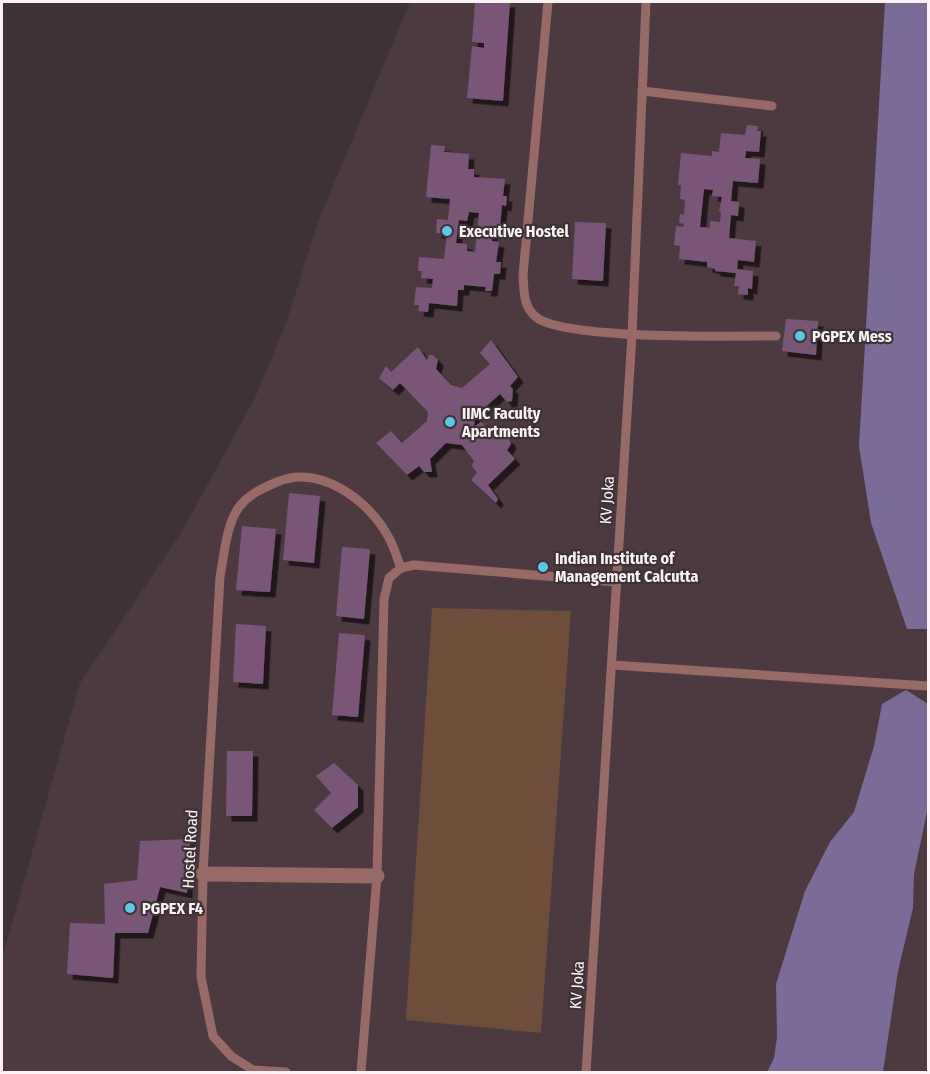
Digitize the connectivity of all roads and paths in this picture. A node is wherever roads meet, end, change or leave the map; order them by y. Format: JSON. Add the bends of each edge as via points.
{"nodes":[{"id":1,"x":548,"y":2,"type":"edge"},
{"id":2,"x":646,"y":2,"type":"edge"},
{"id":3,"x":642,"y":91,"type":"junction"},
{"id":4,"x":772,"y":106,"type":"dead end"},
{"id":5,"x":632,"y":335,"type":"junction"},
{"id":6,"x":776,"y":336,"type":"dead end"},
{"id":7,"x":401,"y":567,"type":"junction"},
{"id":8,"x":617,"y":582,"type":"junction"},
{"id":9,"x":612,"y":665,"type":"junction"},
{"id":10,"x":928,"y":686,"type":"edge"},
{"id":11,"x":203,"y":874,"type":"junction"},
{"id":12,"x":377,"y":876,"type":"junction"},
{"id":13,"x":286,"y":1072,"type":"edge"},
{"id":14,"x":361,"y":1072,"type":"edge"},
{"id":15,"x":586,"y":1072,"type":"edge"}],
"edges":[{"from":1,"to":5,"type":"lane","via":[[525,301],[536,317],[556,325]]},
{"from":2,"to":3,"type":"lane","name":"KV Joka"},
{"from":3,"to":4,"type":"lane"},
{"from":3,"to":5,"type":"lane","name":"KV Joka"},
{"from":5,"to":6,"type":"lane"},
{"from":5,"to":8,"type":"lane","name":"KV Joka"},
{"from":7,"to":8,"type":"lane"},
{"from":7,"to":11,"type":"lane","name":"Hostel Road","via":[[373,514],[344,489],[316,477],[290,476],[258,490],[239,508],[227,538],[220,577]]},
{"from":7,"to":12,"type":"lane","via":[[389,578],[384,598]]},
{"from":8,"to":9,"type":"lane","name":"KV Joka"},
{"from":9,"to":10,"type":"lane"},
{"from":9,"to":15,"type":"lane","name":"KV Joka"},
{"from":11,"to":12,"type":"street"},
{"from":11,"to":13,"type":"lane","name":"Hostel Road","via":[[201,977],[213,1036],[231,1056],[253,1070]]},
{"from":12,"to":14,"type":"lane"}]}
